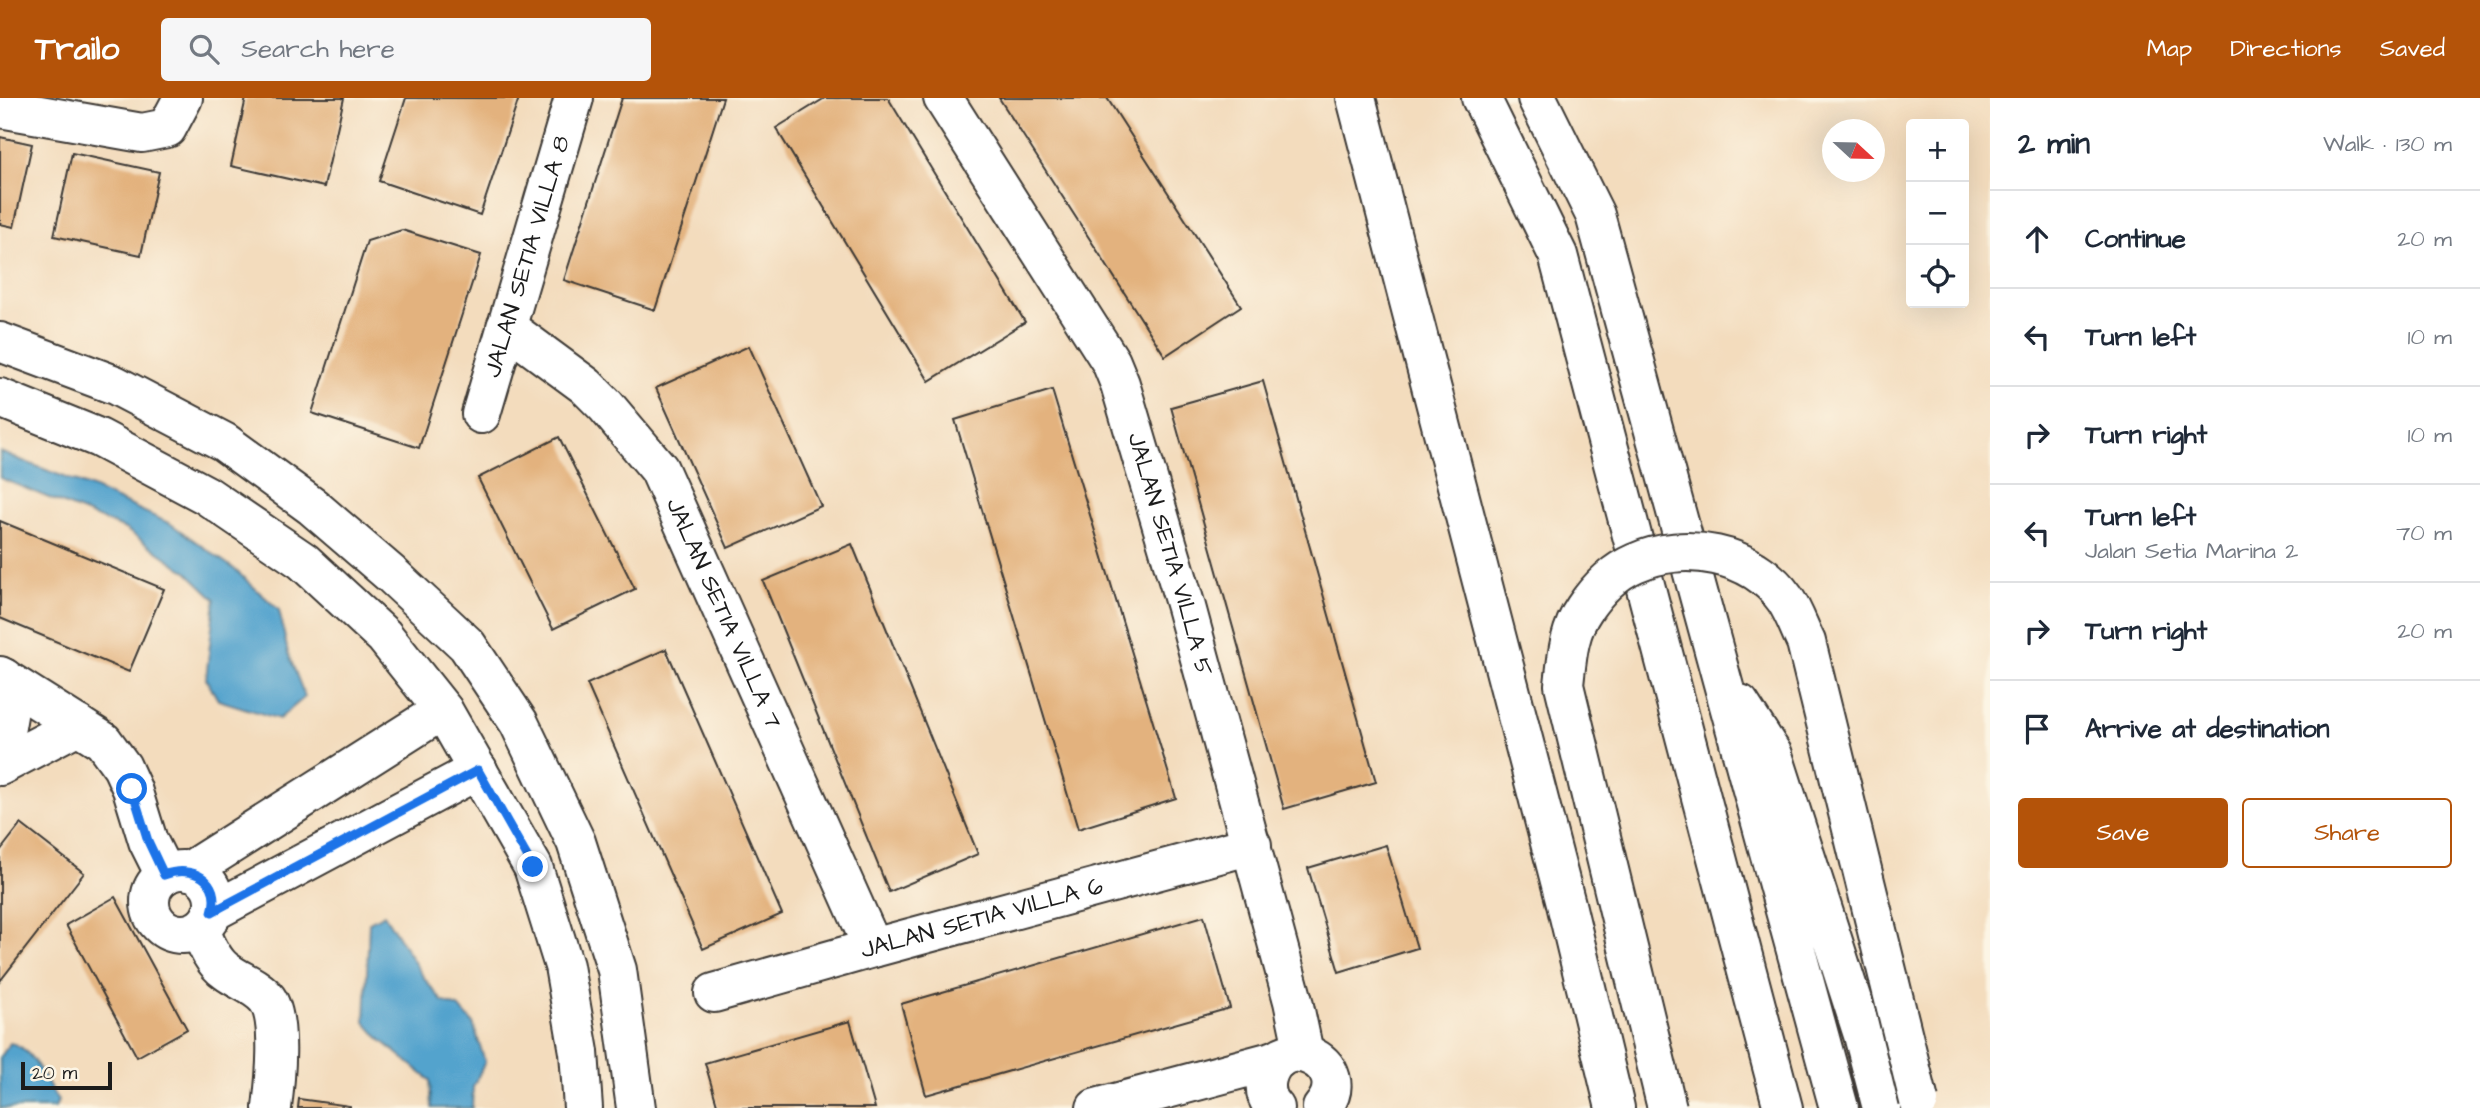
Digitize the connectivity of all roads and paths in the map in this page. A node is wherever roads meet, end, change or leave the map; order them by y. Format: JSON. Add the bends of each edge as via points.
{"nodes":[{"id":1,"x":183,"y":98,"type":"edge"},
{"id":2,"x":574,"y":98,"type":"edge"},
{"id":3,"x":943,"y":98,"type":"edge"},
{"id":4,"x":1356,"y":98,"type":"edge"},
{"id":5,"x":1481,"y":98,"type":"edge"},
{"id":6,"x":1537,"y":98,"type":"edge"},
{"id":7,"x":0,"y":107,"type":"edge"},
{"id":8,"x":506,"y":327,"type":"junction"},
{"id":9,"x":0,"y":342,"type":"edge"},
{"id":10,"x":0,"y":398,"type":"edge"},
{"id":11,"x":481,"y":414,"type":"dead end"},
{"id":12,"x":1720,"y":673,"type":"junction"},
{"id":13,"x":2,"y":677,"type":"edge"},
{"id":14,"x":443,"y":710,"type":"junction"},
{"id":15,"x":78,"y":724,"type":"junction"},
{"id":16,"x":0,"y":764,"type":"edge"},
{"id":17,"x":478,"y":770,"type":"junction"},
{"id":18,"x":1252,"y":845,"type":"junction"},
{"id":19,"x":177,"y":873,"type":"junction"},
{"id":20,"x":206,"y":921,"type":"junction"},
{"id":21,"x":873,"y":947,"type":"junction"},
{"id":22,"x":714,"y":993,"type":"dead end"},
{"id":23,"x":1292,"y":1056,"type":"junction"},
{"id":24,"x":1325,"y":1106,"type":"edge"},
{"id":25,"x":1907,"y":1106,"type":"edge"},
{"id":26,"x":272,"y":1108,"type":"edge"},
{"id":27,"x":583,"y":1108,"type":"edge"},
{"id":28,"x":636,"y":1108,"type":"edge"},
{"id":29,"x":1096,"y":1108,"type":"edge"},
{"id":30,"x":1275,"y":1108,"type":"edge"},
{"id":31,"x":1615,"y":1108,"type":"edge"},
{"id":32,"x":1667,"y":1108,"type":"edge"},
{"id":33,"x":1783,"y":1108,"type":"edge"},
{"id":34,"x":1839,"y":1108,"type":"edge"}],
"edges":[{"from":1,"to":7,"type":"main road","via":[[167,128],[142,134]]},
{"from":2,"to":8,"type":"main road","name":"JALAN SETIA VILLA 8"},
{"from":3,"to":18,"type":"main road","name":"JALAN SETIA VILLA 5","via":[[1111,362]]},
{"from":4,"to":31,"type":"main road"},
{"from":5,"to":33,"type":"main road","via":[[1559,255]]},
{"from":6,"to":12,"type":"main road","via":[[1595,215]]},
{"from":8,"to":11,"type":"main road","name":"JALAN SETIA VILLA 8"},
{"from":8,"to":21,"type":"main road","name":"JALAN SETIA VILLA 7","via":[[586,386],[659,469]]},
{"from":9,"to":28,"type":"main road","via":[[116,385],[224,442],[313,507],[467,645],[519,723],[576,842],[617,970]]},
{"from":10,"to":14,"type":"main road","via":[[99,438],[206,495],[303,561],[384,636]]},
{"from":12,"to":25,"type":"main road","via":[[1773,755],[1863,1034]]},
{"from":12,"to":34,"type":"main road"},
{"from":13,"to":15,"type":"main road"},
{"from":13,"to":16,"type":"main road","via":[[8,715]]},
{"from":14,"to":17,"type":"main road"},
{"from":14,"to":19,"type":"main road"},
{"from":15,"to":16,"type":"main road"},
{"from":15,"to":19,"type":"main road","via":[[103,741],[122,767],[148,841]]},
{"from":17,"to":20,"type":"main road"},
{"from":17,"to":27,"type":"main road","via":[[533,867],[564,966]]},
{"from":18,"to":21,"type":"main road","name":"JALAN SETIA VILLA 6"},
{"from":18,"to":23,"type":"main road","name":"JALAN SETIA VILLA 5","via":[[1293,1001]]},
{"from":19,"to":20,"type":"main road","via":[[205,879],[214,906]]},
{"from":19,"to":20,"type":"main road","via":[[155,886],[150,900],[159,926],[186,935]]},
{"from":20,"to":26,"type":"main road","via":[[211,954],[223,970],[267,999],[274,1015]]},
{"from":21,"to":22,"type":"main road","name":"JALAN SETIA VILLA 6"},
{"from":23,"to":24,"type":"main road","via":[[1316,1058],[1325,1066],[1331,1078]]},
{"from":23,"to":29,"type":"main road"},
{"from":23,"to":30,"type":"main road","via":[[1269,1070],[1265,1086]]},
{"from":25,"to":32,"type":"main road","bridge":true,"via":[[1806,642],[1784,598],[1760,575],[1706,552],[1670,552],[1634,563],[1606,581],[1582,610],[1568,642],[1564,685]]}]}
